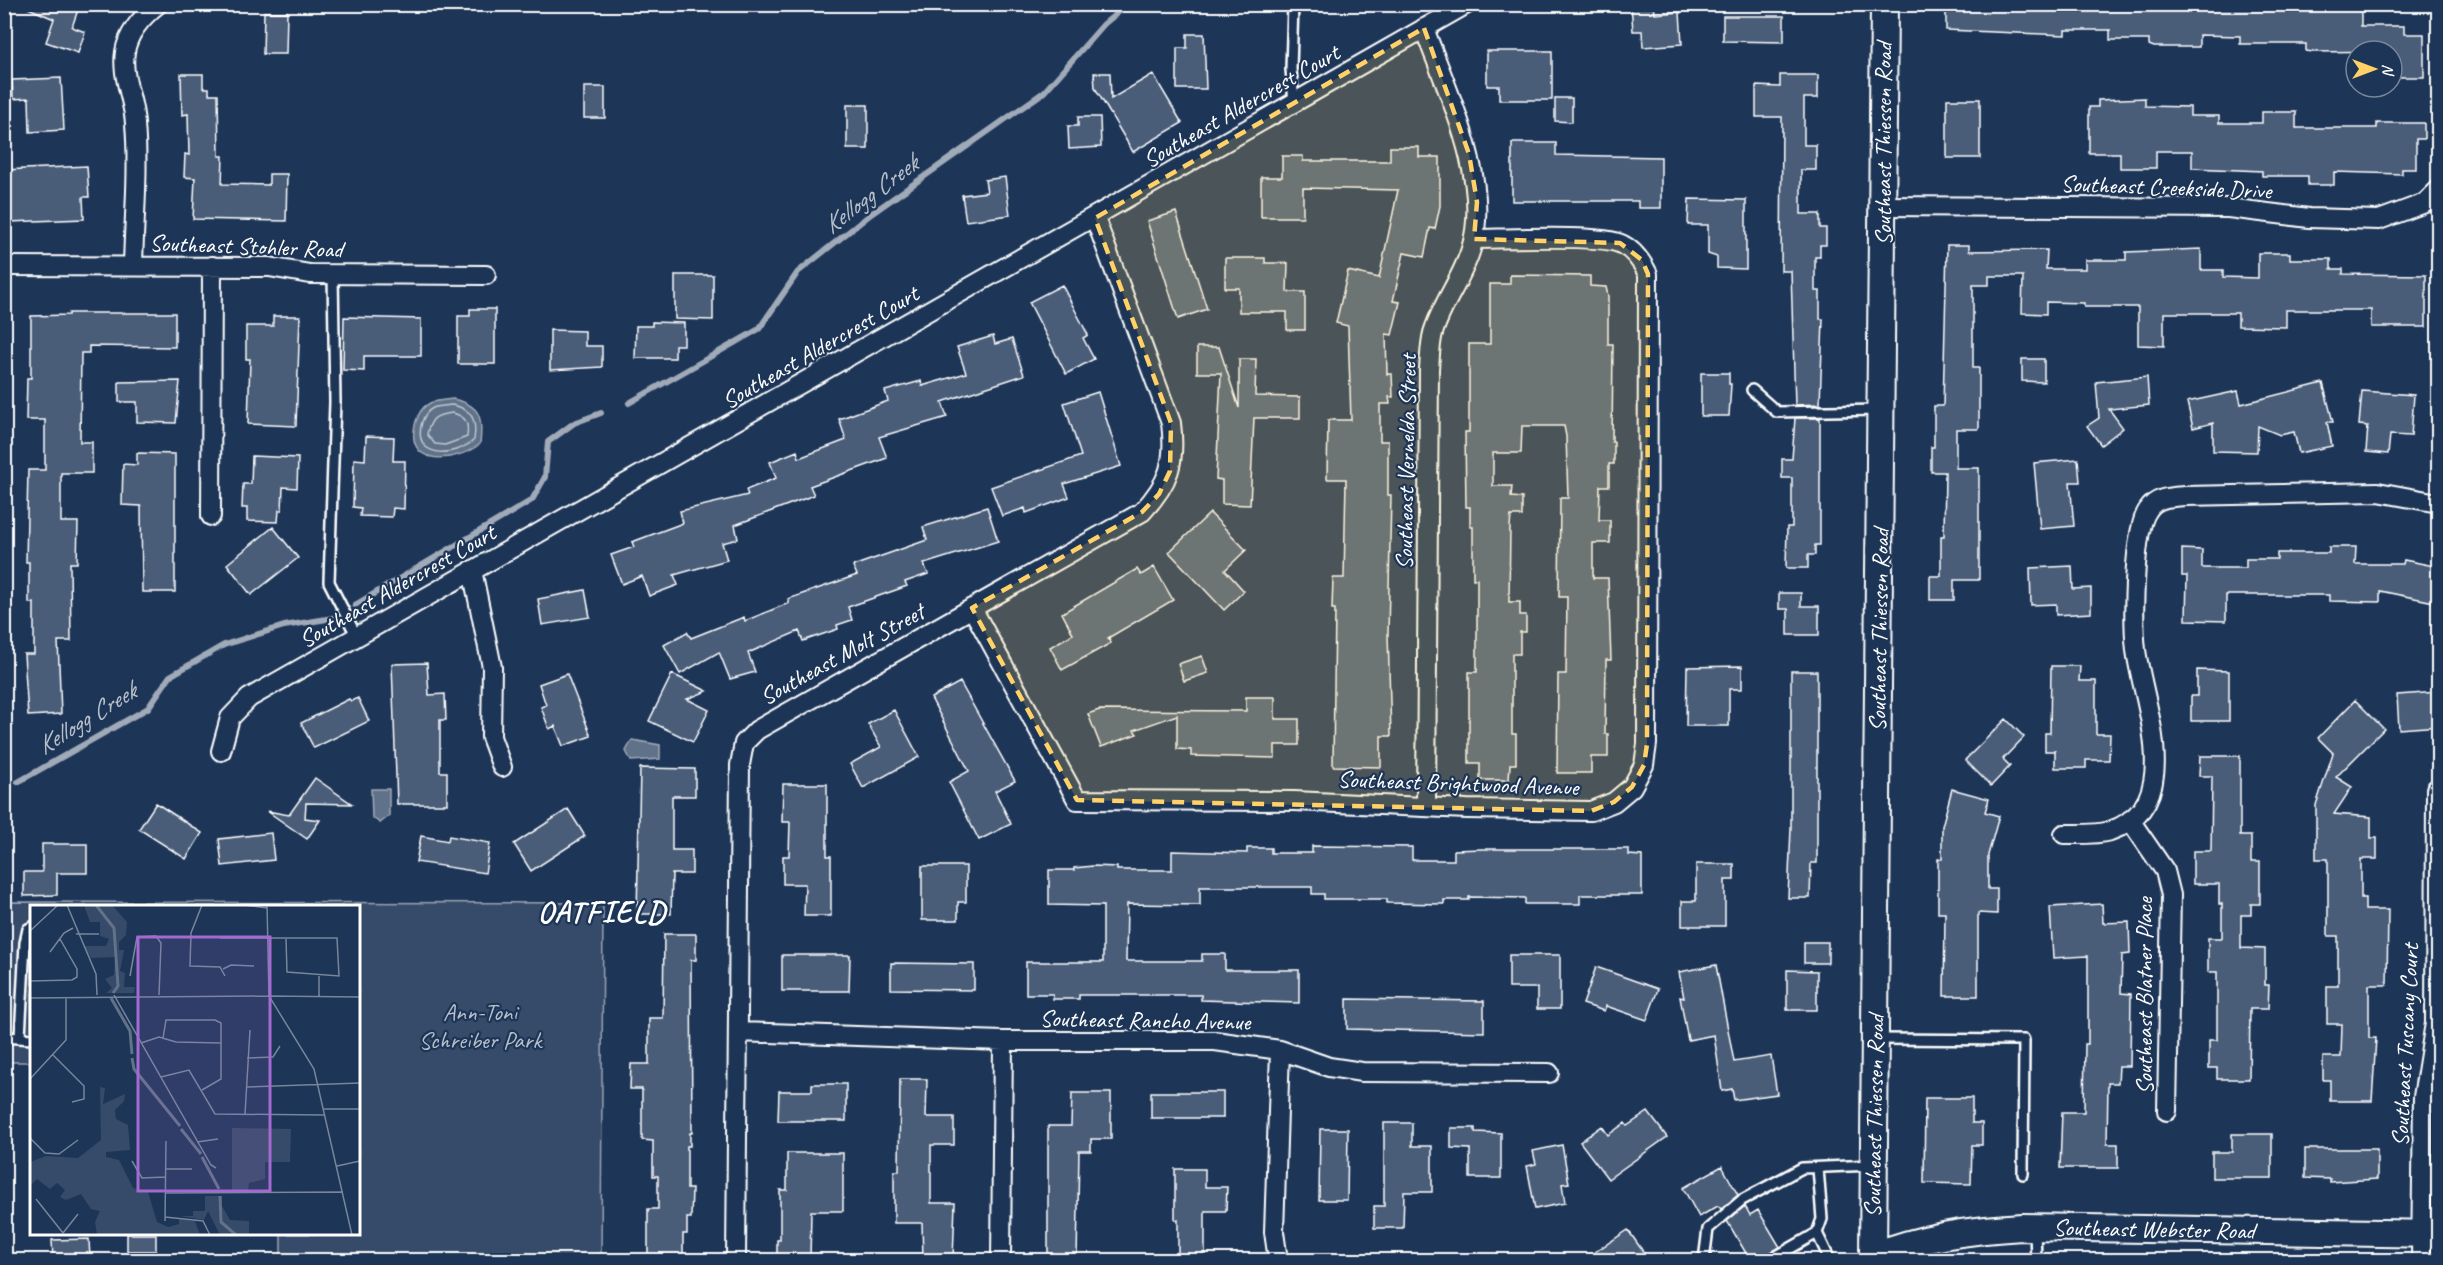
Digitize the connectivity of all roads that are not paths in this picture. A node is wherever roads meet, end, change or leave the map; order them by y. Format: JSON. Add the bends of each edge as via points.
{"nodes":[{"id":1,"x":158,"y":4,"type":"edge"},
{"id":2,"x":1293,"y":4,"type":"edge"},
{"id":3,"x":1467,"y":4,"type":"edge"},
{"id":4,"x":1884,"y":4,"type":"edge"},
{"id":5,"x":1424,"y":28,"type":"junction"},
{"id":6,"x":1294,"y":103,"type":"junction"},
{"id":7,"x":2439,"y":190,"type":"edge"},
{"id":8,"x":1883,"y":206,"type":"junction"},
{"id":9,"x":1095,"y":218,"type":"junction"},
{"id":10,"x":1474,"y":239,"type":"junction"},
{"id":11,"x":4,"y":266,"type":"edge"},
{"id":12,"x":133,"y":266,"type":"junction"},
{"id":13,"x":213,"y":267,"type":"junction"},
{"id":14,"x":333,"y":274,"type":"junction"},
{"id":15,"x":486,"y":275,"type":"dead end"},
{"id":16,"x":1752,"y":390,"type":"dead end"},
{"id":17,"x":1881,"y":410,"type":"junction"},
{"id":18,"x":2439,"y":503,"type":"edge"},
{"id":19,"x":212,"y":516,"type":"dead end"},
{"id":20,"x":472,"y":570,"type":"junction"},
{"id":21,"x":972,"y":608,"type":"junction"},
{"id":22,"x":357,"y":637,"type":"junction"},
{"id":23,"x":221,"y":751,"type":"dead end"},
{"id":24,"x":502,"y":766,"type":"dead end"},
{"id":25,"x":2436,"y":789,"type":"dead end"},
{"id":26,"x":1426,"y":807,"type":"junction"},
{"id":27,"x":2130,"y":820,"type":"junction"},
{"id":28,"x":2064,"y":834,"type":"dead end"},
{"id":29,"x":30,"y":932,"type":"edge"},
{"id":30,"x":738,"y":1032,"type":"junction"},
{"id":31,"x":4,"y":1037,"type":"edge"},
{"id":32,"x":20,"y":1037,"type":"junction"},
{"id":33,"x":30,"y":1039,"type":"edge"},
{"id":34,"x":1874,"y":1039,"type":"junction"},
{"id":35,"x":1003,"y":1041,"type":"junction"},
{"id":36,"x":1280,"y":1050,"type":"junction"},
{"id":37,"x":1549,"y":1072,"type":"dead end"},
{"id":38,"x":2167,"y":1111,"type":"dead end"},
{"id":39,"x":1873,"y":1165,"type":"junction"},
{"id":40,"x":1818,"y":1168,"type":"junction"},
{"id":41,"x":2023,"y":1174,"type":"dead end"},
{"id":42,"x":2035,"y":1227,"type":"junction"},
{"id":43,"x":1817,"y":1233,"type":"junction"},
{"id":44,"x":2430,"y":1233,"type":"edge"},
{"id":45,"x":1873,"y":1256,"type":"joint"},
{"id":46,"x":736,"y":1260,"type":"edge"},
{"id":47,"x":1001,"y":1260,"type":"edge"},
{"id":48,"x":1278,"y":1260,"type":"edge"},
{"id":49,"x":1704,"y":1260,"type":"edge"},
{"id":50,"x":1770,"y":1260,"type":"edge"},
{"id":51,"x":1830,"y":1260,"type":"edge"},
{"id":52,"x":2036,"y":1260,"type":"edge"},
{"id":53,"x":2421,"y":1260,"type":"edge"}],
"edges":[{"from":1,"to":12,"type":"street","via":[[141,18],[125,51],[125,80],[135,123]]},
{"from":2,"to":6,"type":"lane"},
{"from":3,"to":5,"type":"street","name":"Southeast Aldercrest Court"},
{"from":4,"to":8,"type":"main road","name":"Southeast Thiessen Road"},
{"from":5,"to":6,"type":"street","name":"Southeast Aldercrest Court"},
{"from":5,"to":10,"type":"street","name":"Southeast Vernelda Street","via":[[1475,179],[1478,202]]},
{"from":6,"to":9,"type":"street","name":"Southeast Aldercrest Court"},
{"from":7,"to":8,"type":"street","name":"Southeast Creekside Drive","via":[[2425,203],[2379,220],[2309,218],[2228,208]]},
{"from":8,"to":17,"type":"main road","name":"Southeast Thiessen Road"},
{"from":9,"to":20,"type":"street","name":"Southeast Aldercrest Court"},
{"from":9,"to":21,"type":"street","name":"Southeast Molt Street","via":[[1171,423],[1174,446],[1170,471],[1159,494],[1142,512]]},
{"from":10,"to":26,"type":"street","name":"Southeast Vernelda Street","via":[[1433,334],[1428,369]]},
{"from":10,"to":26,"type":"street","name":"Southeast Brightwood Avenue","via":[[1620,243],[1642,260],[1648,274],[1647,744],[1644,765],[1632,787],[1597,810]]},
{"from":11,"to":12,"type":"street","name":"Southeast Stohler Road"},
{"from":12,"to":13,"type":"street","name":"Southeast Stohler Road"},
{"from":13,"to":14,"type":"street","name":"Southeast Stohler Road","via":[[269,267]]},
{"from":13,"to":19,"type":"street"},
{"from":14,"to":15,"type":"street","name":"Southeast Stohler Road"},
{"from":14,"to":22,"type":"lane","via":[[335,402],[329,582]]},
{"from":16,"to":17,"type":"lane","via":[[1777,412]]},
{"from":17,"to":34,"type":"main road","name":"Southeast Thiessen Road"},
{"from":18,"to":27,"type":"street","via":[[2378,492],[2185,496],[2163,498],[2148,509],[2139,529],[2136,650],[2156,765],[2144,804]]},
{"from":20,"to":22,"type":"street","name":"Southeast Aldercrest Court"},
{"from":20,"to":24,"type":"street","via":[[492,667],[491,737]]},
{"from":21,"to":26,"type":"street","name":"Southeast Brightwood Avenue","via":[[1077,800],[1294,801]]},
{"from":21,"to":30,"type":"street","name":"Southeast Molt Street","via":[[757,730],[744,743],[740,765]]},
{"from":22,"to":23,"type":"street","name":"Southeast Aldercrest Court","via":[[249,698],[230,718]]},
{"from":25,"to":44,"type":"street","name":"Southeast Tuscany Court","via":[[2435,1023],[2423,1097]]},
{"from":27,"to":28,"type":"street","via":[[2110,831]]},
{"from":27,"to":38,"type":"street","name":"Southeast Blatner Place","via":[[2165,871],[2170,895]]},
{"from":29,"to":32,"type":"lane","via":[[25,943]]},
{"from":30,"to":35,"type":"street","name":"Southeast Rancho Avenue"},
{"from":30,"to":46,"type":"street","name":"Southeast Molt Street"},
{"from":31,"to":32,"type":"lane"},
{"from":32,"to":33,"type":"lane"},
{"from":34,"to":39,"type":"main road","name":"Southeast Thiessen Road"},
{"from":34,"to":41,"type":"lane","via":[[2024,1040]]},
{"from":35,"to":36,"type":"street","name":"Southeast Rancho Avenue","via":[[1215,1041]]},
{"from":35,"to":47,"type":"street"},
{"from":36,"to":37,"type":"street","name":"Southeast Rancho Avenue","via":[[1329,1067],[1362,1072]]},
{"from":36,"to":48,"type":"street","via":[[1274,1232]]},
{"from":39,"to":40,"type":"lane"},
{"from":39,"to":45,"type":"main road","name":"Southeast Thiessen Road"},
{"from":40,"to":43,"type":"lane","via":[[1822,1219]]},
{"from":40,"to":49,"type":"lane","via":[[1802,1168],[1742,1200],[1708,1229]]},
{"from":42,"to":44,"type":"main road","name":"Southeast Webster Road"},
{"from":42,"to":45,"type":"main road","name":"Southeast Webster Road","via":[[1921,1240]]},
{"from":42,"to":52,"type":"lane"},
{"from":43,"to":50,"type":"lane"},
{"from":43,"to":51,"type":"lane"},
{"from":44,"to":53,"type":"street","name":"Southeast Tuscany Court"}]}
